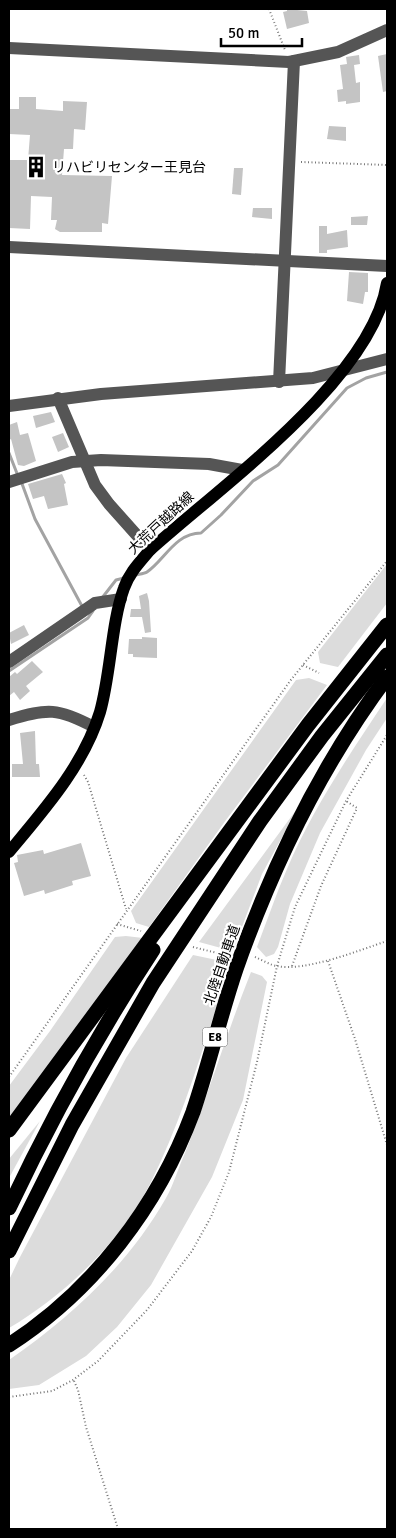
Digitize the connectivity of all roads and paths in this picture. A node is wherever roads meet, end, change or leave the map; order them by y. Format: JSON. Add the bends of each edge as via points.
{"nodes":[{"id":1,"x":268,"y":9,"type":"edge"},
{"id":2,"x":387,"y":30,"type":"edge"},
{"id":3,"x":9,"y":48,"type":"edge"},
{"id":4,"x":291,"y":62,"type":"junction"},
{"id":5,"x":289,"y":161,"type":"junction"},
{"id":6,"x":387,"y":165,"type":"edge"},
{"id":7,"x":9,"y":247,"type":"edge"},
{"id":8,"x":283,"y":261,"type":"junction"},
{"id":9,"x":387,"y":266,"type":"edge"},
{"id":10,"x":387,"y":283,"type":"edge"},
{"id":11,"x":387,"y":359,"type":"edge"},
{"id":12,"x":340,"y":373,"type":"junction"},
{"id":13,"x":279,"y":382,"type":"junction"},
{"id":14,"x":58,"y":398,"type":"junction"},
{"id":15,"x":9,"y":406,"type":"edge"},
{"id":16,"x":85,"y":462,"type":"junction"},
{"id":17,"x":242,"y":470,"type":"junction"},
{"id":18,"x":18,"y":479,"type":"edge"},
{"id":19,"x":150,"y":550,"type":"junction"},
{"id":20,"x":387,"y":561,"type":"edge"},
{"id":21,"x":121,"y":599,"type":"junction"},
{"id":22,"x":387,"y":625,"type":"edge"},
{"id":23,"x":387,"y":655,"type":"edge"},
{"id":24,"x":9,"y":662,"type":"edge"},
{"id":25,"x":303,"y":665,"type":"junction"},
{"id":26,"x":319,"y":673,"type":"dead end"},
{"id":27,"x":387,"y":677,"type":"edge"},
{"id":28,"x":9,"y":720,"type":"edge"},
{"id":29,"x":94,"y":727,"type":"junction"},
{"id":30,"x":387,"y":735,"type":"edge"},
{"id":31,"x":74,"y":768,"type":"junction"},
{"id":32,"x":346,"y":802,"type":"junction"},
{"id":33,"x":251,"y":803,"type":"junction"},
{"id":34,"x":9,"y":852,"type":"edge"},
{"id":35,"x":126,"y":909,"type":"junction"},
{"id":36,"x":116,"y":924,"type":"junction"},
{"id":37,"x":142,"y":932,"type":"dead end"},
{"id":38,"x":387,"y":941,"type":"edge"},
{"id":39,"x":193,"y":947,"type":"dead end"},
{"id":40,"x":221,"y":954,"type":"dead end"},
{"id":41,"x":255,"y":957,"type":"dead end"},
{"id":42,"x":328,"y":961,"type":"junction"},
{"id":43,"x":277,"y":966,"type":"junction"},
{"id":44,"x":292,"y":966,"type":"junction"},
{"id":45,"x":9,"y":1077,"type":"edge"},
{"id":46,"x":9,"y":1130,"type":"edge"},
{"id":47,"x":387,"y":1145,"type":"edge"},
{"id":48,"x":9,"y":1208,"type":"edge"},
{"id":49,"x":9,"y":1251,"type":"edge"},
{"id":50,"x":15,"y":1341,"type":"edge"},
{"id":51,"x":73,"y":1380,"type":"junction"},
{"id":52,"x":9,"y":1396,"type":"edge"},
{"id":53,"x":118,"y":1529,"type":"edge"}],
"edges":[{"from":1,"to":4,"type":"path"},
{"from":2,"to":4,"type":"street","via":[[344,50]]},
{"from":3,"to":4,"type":"street"},
{"from":4,"to":5,"type":"street"},
{"from":5,"to":6,"type":"path"},
{"from":5,"to":8,"type":"street"},
{"from":7,"to":8,"type":"street"},
{"from":8,"to":9,"type":"street"},
{"from":8,"to":13,"type":"street"},
{"from":10,"to":12,"type":"main road","name":"大荒戸越路線","via":[[373,327],[355,357]]},
{"from":11,"to":12,"type":"street"},
{"from":12,"to":13,"type":"street"},
{"from":12,"to":17,"type":"main road","name":"大荒戸越路線","via":[[297,422]]},
{"from":13,"to":14,"type":"street"},
{"from":14,"to":15,"type":"street"},
{"from":14,"to":16,"type":"street"},
{"from":16,"to":17,"type":"street","via":[[209,464]]},
{"from":16,"to":18,"type":"street","via":[[72,462]]},
{"from":16,"to":19,"type":"street","via":[[109,504]]},
{"from":17,"to":19,"type":"main road","name":"大荒戸越路線"},
{"from":19,"to":21,"type":"main road","name":"大荒戸越路線","via":[[130,574]]},
{"from":20,"to":25,"type":"path"},
{"from":21,"to":24,"type":"street","via":[[96,603]]},
{"from":21,"to":29,"type":"main road","name":"大荒戸越路線","via":[[111,662]]},
{"from":22,"to":33,"type":"highway"},
{"from":23,"to":49,"type":"highway","via":[[260,821],[153,983],[72,1125]]},
{"from":25,"to":26,"type":"path"},
{"from":25,"to":35,"type":"path"},
{"from":27,"to":50,"type":"highway","name":"北陸自動車道","number":"E8","via":[[334,758],[274,876],[236,970],[192,1112],[153,1194],[101,1266],[69,1299]]},
{"from":28,"to":29,"type":"street","via":[[52,710],[70,714]]},
{"from":29,"to":31,"type":"main road","name":"大荒戸越路線"},
{"from":30,"to":32,"type":"path"},
{"from":31,"to":34,"type":"main road","name":"大荒戸越路線"},
{"from":31,"to":35,"type":"path","via":[[83,773],[88,782]]},
{"from":32,"to":43,"type":"path","via":[[295,907]]},
{"from":32,"to":44,"type":"path","via":[[357,808],[321,886]]},
{"from":33,"to":46,"type":"highway"},
{"from":33,"to":48,"type":"highway","via":[[136,975],[55,1116]]},
{"from":35,"to":36,"type":"path"},
{"from":36,"to":37,"type":"path"},
{"from":36,"to":45,"type":"path"},
{"from":38,"to":42,"type":"path"},
{"from":39,"to":40,"type":"path"},
{"from":41,"to":43,"type":"path"},
{"from":42,"to":44,"type":"path"},
{"from":42,"to":47,"type":"path"},
{"from":43,"to":44,"type":"path"},
{"from":43,"to":51,"type":"path","via":[[244,1119],[229,1172],[211,1217],[192,1251],[147,1310],[98,1361]]},
{"from":51,"to":52,"type":"path","via":[[46,1393]]},
{"from":51,"to":53,"type":"path"}]}
